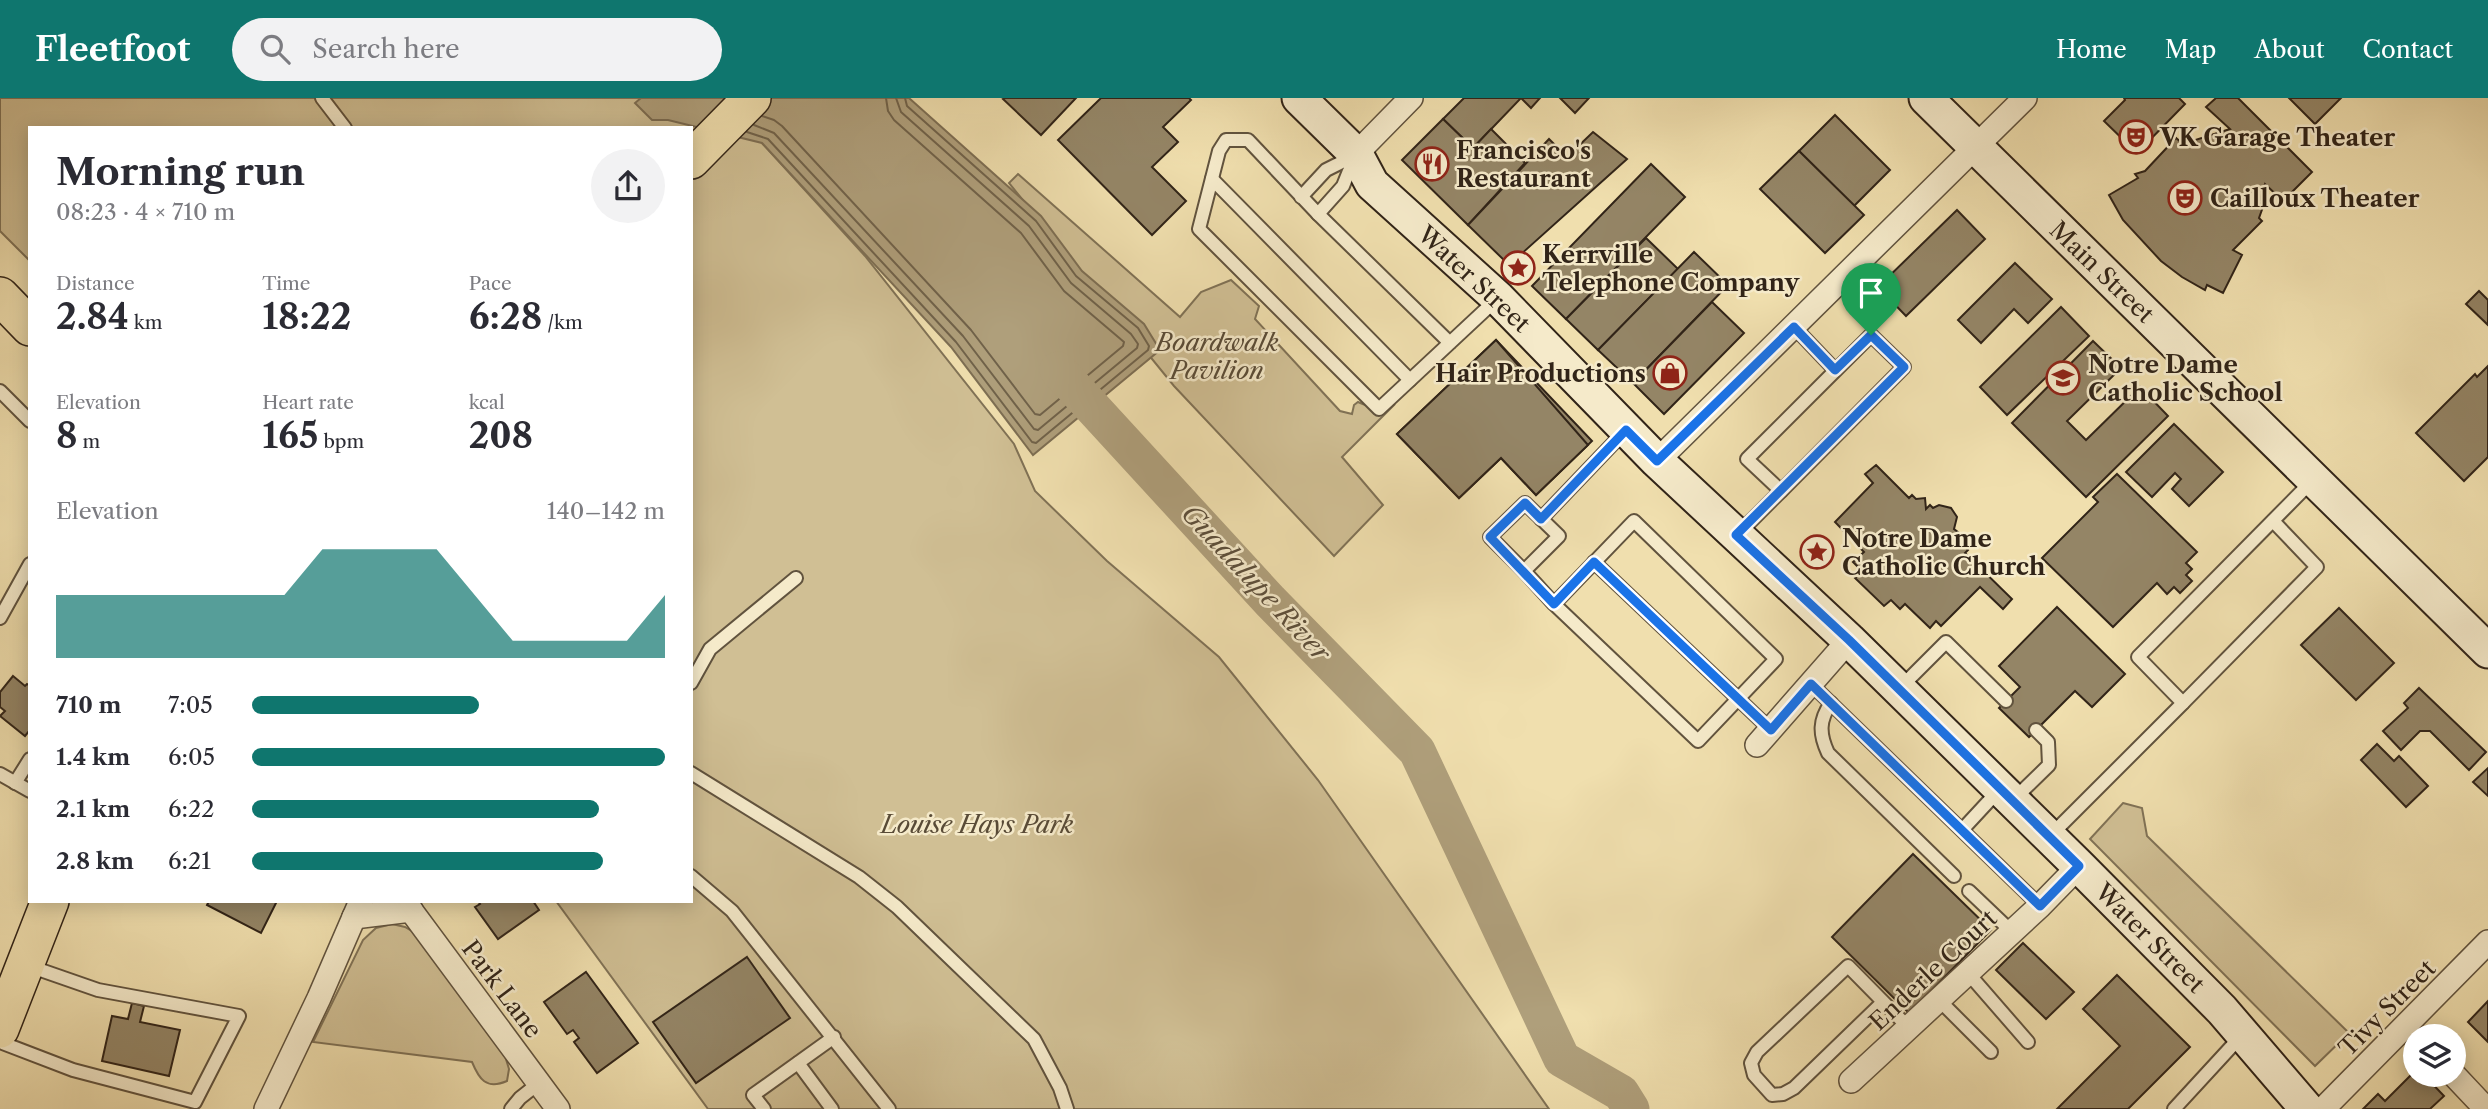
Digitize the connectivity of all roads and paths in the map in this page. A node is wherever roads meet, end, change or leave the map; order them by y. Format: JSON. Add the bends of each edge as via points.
{"nodes":[{"id":1,"x":322,"y":98,"type":"edge"},
{"id":2,"x":752,"y":98,"type":"edge"},
{"id":3,"x":1299,"y":98,"type":"edge"},
{"id":4,"x":1412,"y":98,"type":"edge"},
{"id":5,"x":1926,"y":98,"type":"edge"},
{"id":6,"x":2025,"y":98,"type":"edge"},
{"id":7,"x":343,"y":126,"type":"edge"},
{"id":8,"x":1975,"y":148,"type":"junction"},
{"id":9,"x":1356,"y":154,"type":"junction"},
{"id":10,"x":693,"y":158,"type":"edge"},
{"id":11,"x":1212,"y":179,"type":"junction"},
{"id":12,"x":1301,"y":197,"type":"junction"},
{"id":13,"x":1318,"y":214,"type":"junction"},
{"id":14,"x":0,"y":296,"type":"edge"},
{"id":15,"x":1497,"y":299,"type":"junction"},
{"id":16,"x":28,"y":325,"type":"edge"},
{"id":17,"x":1794,"y":327,"type":"junction"},
{"id":18,"x":1450,"y":343,"type":"junction"},
{"id":19,"x":1835,"y":370,"type":"junction"},
{"id":20,"x":1410,"y":380,"type":"junction"},
{"id":21,"x":0,"y":391,"type":"edge"},
{"id":22,"x":28,"y":419,"type":"edge"},
{"id":23,"x":1626,"y":430,"type":"junction"},
{"id":24,"x":1657,"y":461,"type":"junction"},
{"id":25,"x":2314,"y":480,"type":"junction"},
{"id":26,"x":1781,"y":491,"type":"junction"},
{"id":27,"x":1541,"y":519,"type":"junction"},
{"id":28,"x":2273,"y":521,"type":"junction"},
{"id":29,"x":1736,"y":535,"type":"junction"},
{"id":30,"x":1594,"y":562,"type":"junction"},
{"id":31,"x":28,"y":568,"type":"edge"},
{"id":32,"x":1524,"y":571,"type":"junction"},
{"id":33,"x":796,"y":578,"type":"dead end"},
{"id":34,"x":1554,"y":604,"type":"junction"},
{"id":35,"x":0,"y":618,"type":"edge"},
{"id":36,"x":1849,"y":640,"type":"junction"},
{"id":37,"x":2488,"y":651,"type":"edge"},
{"id":38,"x":693,"y":679,"type":"edge"},
{"id":39,"x":1811,"y":684,"type":"junction"},
{"id":40,"x":1899,"y":690,"type":"junction"},
{"id":41,"x":1739,"y":698,"type":"junction"},
{"id":42,"x":2006,"y":701,"type":"dead end"},
{"id":43,"x":1831,"y":703,"type":"junction"},
{"id":44,"x":2183,"y":703,"type":"junction"},
{"id":45,"x":2036,"y":730,"type":"dead end"},
{"id":46,"x":1764,"y":737,"type":"joint"},
{"id":47,"x":28,"y":762,"type":"edge"},
{"id":48,"x":0,"y":774,"type":"edge"},
{"id":49,"x":693,"y":775,"type":"edge"},
{"id":50,"x":15,"y":783,"type":"junction"},
{"id":51,"x":28,"y":790,"type":"edge"},
{"id":52,"x":2006,"y":795,"type":"junction"},
{"id":53,"x":1962,"y":830,"type":"junction"},
{"id":54,"x":2049,"y":837,"type":"junction"},
{"id":55,"x":2079,"y":866,"type":"junction"},
{"id":56,"x":1954,"y":876,"type":"dead end"},
{"id":57,"x":693,"y":878,"type":"edge"},
{"id":58,"x":1969,"y":891,"type":"dead end"},
{"id":59,"x":49,"y":903,"type":"edge"},
{"id":60,"x":407,"y":905,"type":"edge"},
{"id":61,"x":2040,"y":906,"type":"junction"},
{"id":62,"x":357,"y":909,"type":"edge"},
{"id":63,"x":2012,"y":932,"type":"junction"},
{"id":64,"x":2488,"y":942,"type":"edge"},
{"id":65,"x":24,"y":964,"type":"junction"},
{"id":66,"x":1968,"y":973,"type":"junction"},
{"id":67,"x":1939,"y":1000,"type":"junction"},
{"id":68,"x":1883,"y":1002,"type":"junction"},
{"id":69,"x":2418,"y":1024,"type":"edge"},
{"id":70,"x":1909,"y":1028,"type":"junction"},
{"id":71,"x":0,"y":1029,"type":"edge"},
{"id":72,"x":2243,"y":1034,"type":"junction"},
{"id":73,"x":834,"y":1037,"type":"junction"},
{"id":74,"x":2403,"y":1039,"type":"edge"},
{"id":75,"x":0,"y":1042,"type":"edge"},
{"id":76,"x":2028,"y":1042,"type":"dead end"},
{"id":77,"x":1991,"y":1052,"type":"dead end"},
{"id":78,"x":798,"y":1063,"type":"junction"},
{"id":79,"x":1851,"y":1081,"type":"dead end"},
{"id":80,"x":539,"y":1083,"type":"junction"},
{"id":81,"x":2465,"y":1087,"type":"edge"},
{"id":82,"x":194,"y":1106,"type":"edge"},
{"id":83,"x":266,"y":1109,"type":"edge"},
{"id":84,"x":511,"y":1109,"type":"edge"},
{"id":85,"x":558,"y":1109,"type":"edge"},
{"id":86,"x":764,"y":1109,"type":"edge"},
{"id":87,"x":832,"y":1109,"type":"edge"},
{"id":88,"x":889,"y":1109,"type":"edge"},
{"id":89,"x":1067,"y":1109,"type":"edge"},
{"id":90,"x":2174,"y":1109,"type":"edge"},
{"id":91,"x":2307,"y":1109,"type":"edge"},
{"id":92,"x":2323,"y":1109,"type":"edge"},
{"id":93,"x":2486,"y":1109,"type":"edge"}],
"edges":[{"from":1,"to":7,"type":"lane"},
{"from":2,"to":10,"type":"main road"},
{"from":3,"to":9,"type":"street","name":"Water Street"},
{"from":4,"to":9,"type":"street"},
{"from":5,"to":8,"type":"street","name":"Main Street"},
{"from":6,"to":8,"type":"street"},
{"from":8,"to":17,"type":"street"},
{"from":8,"to":25,"type":"street","name":"Main Street"},
{"from":9,"to":12,"type":"lane","via":[[1326,170]]},
{"from":9,"to":13,"type":"lane","via":[[1343,186]]},
{"from":9,"to":15,"type":"street","name":"Water Street","via":[[1372,184]]},
{"from":11,"to":12,"type":"lane","via":[[1226,140],[1248,140]]},
{"from":11,"to":20,"type":"lane"},
{"from":11,"to":20,"type":"lane","via":[[1199,229],[1378,409]]},
{"from":12,"to":13,"type":"lane"},
{"from":13,"to":18,"type":"lane"},
{"from":14,"to":16,"type":"main road"},
{"from":15,"to":18,"type":"lane"},
{"from":15,"to":23,"type":"street","name":"Water Street"},
{"from":17,"to":19,"type":"lane"},
{"from":17,"to":24,"type":"street"},
{"from":18,"to":20,"type":"lane"},
{"from":19,"to":26,"type":"lane","via":[[1747,459]]},
{"from":19,"to":26,"type":"lane","via":[[1871,335],[1904,367]]},
{"from":21,"to":22,"type":"lane"},
{"from":23,"to":24,"type":"street","name":"Water Street"},
{"from":23,"to":27,"type":"lane"},
{"from":24,"to":29,"type":"street","name":"Water Street"},
{"from":25,"to":28,"type":"lane"},
{"from":25,"to":37,"type":"street","name":"Main Street"},
{"from":26,"to":29,"type":"lane"},
{"from":27,"to":32,"type":"lane","via":[[1559,536]]},
{"from":27,"to":32,"type":"lane","via":[[1525,503],[1490,537]]},
{"from":28,"to":44,"type":"lane","via":[[2317,567]]},
{"from":28,"to":44,"type":"lane","via":[[2138,657]]},
{"from":29,"to":36,"type":"street","name":"Water Street"},
{"from":30,"to":34,"type":"lane"},
{"from":30,"to":41,"type":"lane"},
{"from":30,"to":41,"type":"lane","via":[[1634,521],[1776,659]]},
{"from":31,"to":35,"type":"lane"},
{"from":32,"to":34,"type":"lane"},
{"from":33,"to":38,"type":"lane","via":[[709,649]]},
{"from":34,"to":41,"type":"lane","via":[[1698,741]]},
{"from":36,"to":39,"type":"street"},
{"from":36,"to":40,"type":"street","name":"Water Street"},
{"from":39,"to":43,"type":"lane"},
{"from":39,"to":46,"type":"street"},
{"from":40,"to":42,"type":"lane","via":[[1946,642]]},
{"from":40,"to":52,"type":"street","name":"Water Street"},
{"from":41,"to":46,"type":"lane"},
{"from":43,"to":53,"type":"lane"},
{"from":43,"to":56,"type":"lane","via":[[1822,716],[1821,738],[1828,753]]},
{"from":44,"to":54,"type":"lane"},
{"from":45,"to":52,"type":"lane","via":[[2048,742],[2049,765]]},
{"from":47,"to":50,"type":"lane"},
{"from":48,"to":50,"type":"lane"},
{"from":49,"to":89,"type":"lane","via":[[859,877],[897,907],[1034,1039]]},
{"from":50,"to":51,"type":"lane"},
{"from":52,"to":53,"type":"lane"},
{"from":52,"to":54,"type":"street","name":"Water Street"},
{"from":53,"to":61,"type":"lane"},
{"from":54,"to":55,"type":"street","name":"Water Street"},
{"from":55,"to":61,"type":"street","name":"Enderle Court"},
{"from":55,"to":72,"type":"street","name":"Water Street"},
{"from":57,"to":73,"type":"lane","via":[[732,911]]},
{"from":58,"to":63,"type":"lane"},
{"from":59,"to":65,"type":"main road"},
{"from":60,"to":62,"type":"street"},
{"from":60,"to":80,"type":"street","name":"Park Lane"},
{"from":61,"to":63,"type":"street","name":"Enderle Court"},
{"from":62,"to":83,"type":"street"},
{"from":63,"to":66,"type":"street","name":"Enderle Court"},
{"from":64,"to":69,"type":"street","name":"Tivy Street"},
{"from":65,"to":71,"type":"main road"},
{"from":65,"to":82,"type":"lane","via":[[98,990],[239,1016]]},
{"from":66,"to":67,"type":"street","name":"Enderle Court"},
{"from":66,"to":76,"type":"lane"},
{"from":67,"to":70,"type":"street","name":"Enderle Court"},
{"from":67,"to":77,"type":"lane"},
{"from":68,"to":68,"type":"lane","via":[[1848,966],[1757,1052],[1751,1063],[1754,1075],[1772,1095],[1794,1088]]},
{"from":68,"to":70,"type":"lane"},
{"from":70,"to":79,"type":"street","name":"Enderle Court"},
{"from":72,"to":90,"type":"lane"},
{"from":72,"to":91,"type":"street","name":"Water Street"},
{"from":73,"to":78,"type":"lane"},
{"from":73,"to":88,"type":"lane"},
{"from":74,"to":92,"type":"street","name":"Tivy Street"},
{"from":75,"to":82,"type":"lane","via":[[73,1070]]},
{"from":78,"to":86,"type":"lane","via":[[753,1095]]},
{"from":78,"to":87,"type":"lane"},
{"from":80,"to":84,"type":"lane"},
{"from":80,"to":85,"type":"street","name":"Park Lane"},
{"from":81,"to":93,"type":"street"}]}
